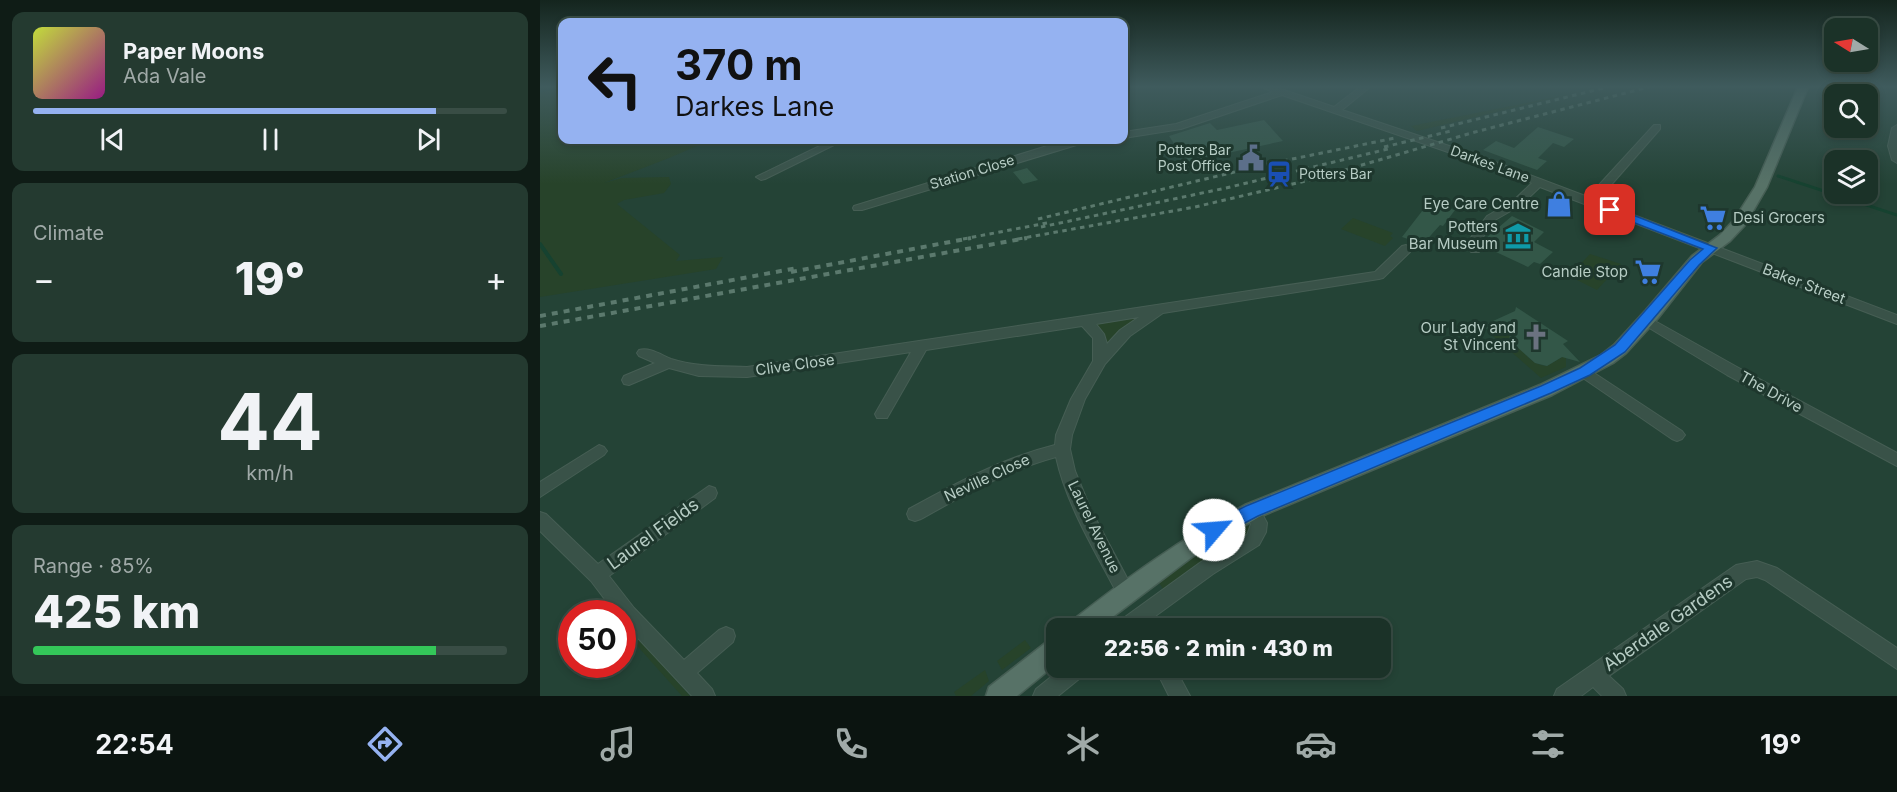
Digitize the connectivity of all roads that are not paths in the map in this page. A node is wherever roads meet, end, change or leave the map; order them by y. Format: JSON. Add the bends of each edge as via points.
{"nodes":[{"id":1,"x":1201,"y":119,"type":"edge"},
{"id":2,"x":1363,"y":119,"type":"edge"},
{"id":3,"x":1789,"y":119,"type":"edge"},
{"id":4,"x":1657,"y":127,"type":"dead end"},
{"id":5,"x":1897,"y":128,"type":"edge"},
{"id":6,"x":1128,"y":134,"type":"edge"},
{"id":7,"x":831,"y":144,"type":"edge"},
{"id":8,"x":1068,"y":144,"type":"edge"},
{"id":9,"x":1897,"y":160,"type":"edge"},
{"id":10,"x":761,"y":177,"type":"dead end"},
{"id":11,"x":1539,"y":182,"type":"junction"},
{"id":12,"x":1590,"y":202,"type":"junction"},
{"id":13,"x":858,"y":208,"type":"dead end"},
{"id":14,"x":1712,"y":248,"type":"junction"},
{"id":15,"x":1406,"y":249,"type":"dead end"},
{"id":16,"x":1475,"y":249,"type":"dead end"},
{"id":17,"x":1159,"y":309,"type":"junction"},
{"id":18,"x":1646,"y":320,"type":"junction"},
{"id":19,"x":1897,"y":320,"type":"edge"},
{"id":20,"x":1084,"y":321,"type":"junction"},
{"id":21,"x":921,"y":347,"type":"junction"},
{"id":22,"x":645,"y":353,"type":"dead end"},
{"id":23,"x":1100,"y":360,"type":"junction"},
{"id":24,"x":668,"y":363,"type":"junction"},
{"id":25,"x":1585,"y":372,"type":"junction"},
{"id":26,"x":629,"y":380,"type":"dead end"},
{"id":27,"x":882,"y":414,"type":"dead end"},
{"id":28,"x":1677,"y":435,"type":"dead end"},
{"id":29,"x":1062,"y":449,"type":"junction"},
{"id":30,"x":599,"y":451,"type":"dead end"},
{"id":31,"x":1897,"y":460,"type":"edge"},
{"id":32,"x":540,"y":490,"type":"edge"},
{"id":33,"x":709,"y":493,"type":"dead end"},
{"id":34,"x":1252,"y":511,"type":"junction"},
{"id":35,"x":915,"y":514,"type":"dead end"},
{"id":36,"x":540,"y":519,"type":"edge"},
{"id":37,"x":597,"y":575,"type":"junction"},
{"id":38,"x":1126,"y":592,"type":"junction"},
{"id":39,"x":1094,"y":618,"type":"edge"},
{"id":40,"x":1145,"y":618,"type":"edge"},
{"id":41,"x":726,"y":636,"type":"dead end"},
{"id":42,"x":1046,"y":657,"type":"edge"},
{"id":43,"x":1897,"y":659,"type":"edge"},
{"id":44,"x":683,"y":673,"type":"junction"},
{"id":45,"x":1594,"y":675,"type":"junction"},
{"id":46,"x":1065,"y":678,"type":"edge"},
{"id":47,"x":1170,"y":678,"type":"edge"},
{"id":48,"x":705,"y":696,"type":"edge"},
{"id":49,"x":998,"y":696,"type":"edge"},
{"id":50,"x":1044,"y":696,"type":"edge"},
{"id":51,"x":1180,"y":696,"type":"edge"},
{"id":52,"x":1564,"y":696,"type":"edge"},
{"id":53,"x":1616,"y":696,"type":"edge"}],
"edges":[{"from":1,"to":6,"type":"street"},
{"from":2,"to":11,"type":"street","name":"Darkes Lane"},
{"from":3,"to":14,"type":"main road","via":[[1761,187],[1740,222]]},
{"from":4,"to":12,"type":"street"},
{"from":5,"to":9,"type":"street","via":[[1893,146]]},
{"from":7,"to":10,"type":"street"},
{"from":8,"to":13,"type":"street","name":"Station Close"},
{"from":11,"to":12,"type":"street","name":"Darkes Lane"},
{"from":11,"to":16,"type":"street","via":[[1491,218],[1472,244]]},
{"from":12,"to":14,"type":"street","name":"Darkes Lane"},
{"from":14,"to":18,"type":"main road","via":[[1694,262]]},
{"from":14,"to":19,"type":"street","name":"Baker Street"},
{"from":15,"to":17,"type":"street","via":[[1379,275]]},
{"from":17,"to":20,"type":"street"},
{"from":17,"to":23,"type":"street","via":[[1125,333]]},
{"from":18,"to":25,"type":"main road","via":[[1620,349]]},
{"from":18,"to":31,"type":"street","name":"The Drive"},
{"from":20,"to":21,"type":"street","name":"Clive Close"},
{"from":20,"to":23,"type":"street","via":[[1101,337]]},
{"from":21,"to":24,"type":"street","name":"Clive Close","via":[[747,372],[699,371]]},
{"from":21,"to":27,"type":"street"},
{"from":22,"to":24,"type":"street","name":"Clive Close"},
{"from":23,"to":29,"type":"street","via":[[1078,399]]},
{"from":24,"to":26,"type":"street"},
{"from":25,"to":28,"type":"street"},
{"from":25,"to":34,"type":"main road"},
{"from":29,"to":35,"type":"street","name":"Neville Close","via":[[1005,467]]},
{"from":29,"to":38,"type":"street","name":"Laurel Avenue","via":[[1084,512]]},
{"from":30,"to":32,"type":"street"},
{"from":33,"to":37,"type":"street","name":"Laurel Fields"},
{"from":34,"to":38,"type":"main road","via":[[1207,535]]},
{"from":34,"to":40,"type":"street","via":[[1258,523],[1253,540],[1207,568]]},
{"from":36,"to":37,"type":"street","name":"Laurel Fields"},
{"from":37,"to":44,"type":"street","name":"Laurel Fields"},
{"from":38,"to":39,"type":"main road"},
{"from":41,"to":44,"type":"street"},
{"from":42,"to":49,"type":"main road"},
{"from":43,"to":45,"type":"street","name":"Aberdale Gardens","via":[[1771,574],[1756,569],[1742,571]]},
{"from":44,"to":48,"type":"street","name":"Laurel Fields"},
{"from":45,"to":52,"type":"street","name":"Aberdale Gardens"},
{"from":45,"to":53,"type":"street"},
{"from":46,"to":50,"type":"street"},
{"from":47,"to":51,"type":"street"}]}
